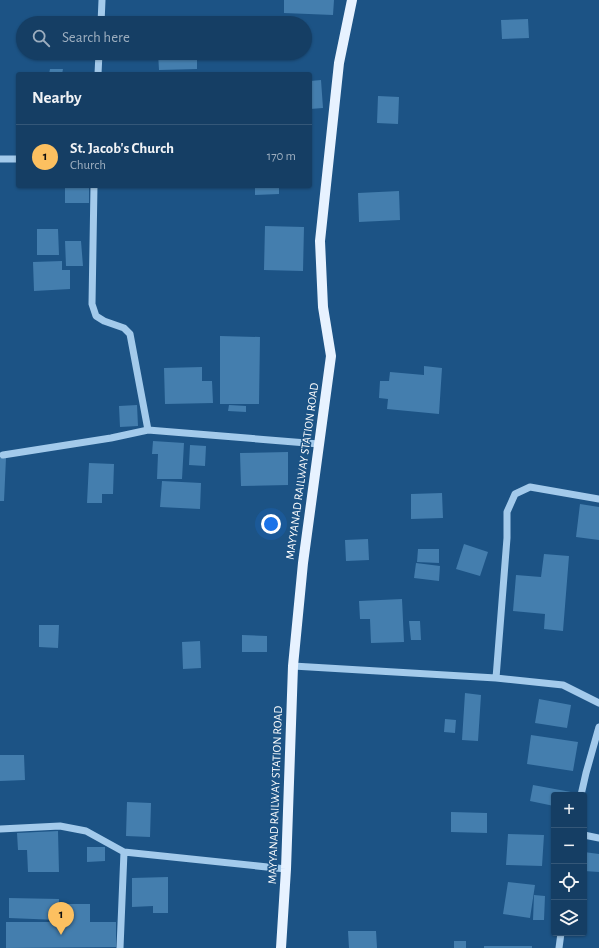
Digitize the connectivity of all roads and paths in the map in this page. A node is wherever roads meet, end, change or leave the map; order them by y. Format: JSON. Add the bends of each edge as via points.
{"nodes":[{"id":1,"x":102,"y":0,"type":"edge"},
{"id":2,"x":352,"y":0,"type":"edge"},
{"id":3,"x":101,"y":16,"type":"edge"},
{"id":4,"x":99,"y":60,"type":"edge"},
{"id":5,"x":98,"y":72,"type":"edge"},
{"id":6,"x":0,"y":158,"type":"edge"},
{"id":7,"x":16,"y":158,"type":"edge"},
{"id":8,"x":94,"y":188,"type":"edge"},
{"id":9,"x":148,"y":430,"type":"junction"},
{"id":10,"x":319,"y":444,"type":"junction"},
{"id":11,"x":3,"y":455,"type":"dead end"},
{"id":12,"x":599,"y":499,"type":"edge"},
{"id":13,"x":293,"y":666,"type":"junction"},
{"id":14,"x":496,"y":678,"type":"junction"},
{"id":15,"x":599,"y":703,"type":"edge"},
{"id":16,"x":599,"y":727,"type":"edge"},
{"id":17,"x":582,"y":792,"type":"edge"},
{"id":18,"x":0,"y":829,"type":"edge"},
{"id":19,"x":587,"y":836,"type":"edge"},
{"id":20,"x":599,"y":838,"type":"edge"},
{"id":21,"x":124,"y":852,"type":"junction"},
{"id":22,"x":286,"y":868,"type":"junction"},
{"id":23,"x":561,"y":936,"type":"edge"},
{"id":24,"x":120,"y":948,"type":"edge"},
{"id":25,"x":280,"y":948,"type":"edge"},
{"id":26,"x":559,"y":948,"type":"edge"}],
"edges":[{"from":1,"to":3,"type":"street"},
{"from":2,"to":10,"type":"main road","name":"MAYYANAD RAILWAY STATION ROAD","via":[[340,63],[320,242],[323,307],[331,356]]},
{"from":4,"to":5,"type":"street"},
{"from":6,"to":7,"type":"street"},
{"from":8,"to":9,"type":"street","via":[[92,304],[96,316],[124,328],[130,334]]},
{"from":9,"to":10,"type":"street"},
{"from":9,"to":11,"type":"street"},
{"from":10,"to":13,"type":"main road","name":"MAYYANAD RAILWAY STATION ROAD","via":[[303,563]]},
{"from":12,"to":14,"type":"street","via":[[530,487],[515,494],[507,512]]},
{"from":13,"to":14,"type":"street"},
{"from":13,"to":22,"type":"main road","name":"MAYYANAD RAILWAY STATION ROAD"},
{"from":14,"to":15,"type":"street","via":[[563,685]]},
{"from":16,"to":17,"type":"street"},
{"from":18,"to":21,"type":"street","via":[[60,826],[86,831]]},
{"from":19,"to":20,"type":"street"},
{"from":21,"to":22,"type":"street"},
{"from":21,"to":24,"type":"street"},
{"from":22,"to":25,"type":"main road","name":"MAYYANAD RAILWAY STATION ROAD"},
{"from":23,"to":26,"type":"street"}]}
